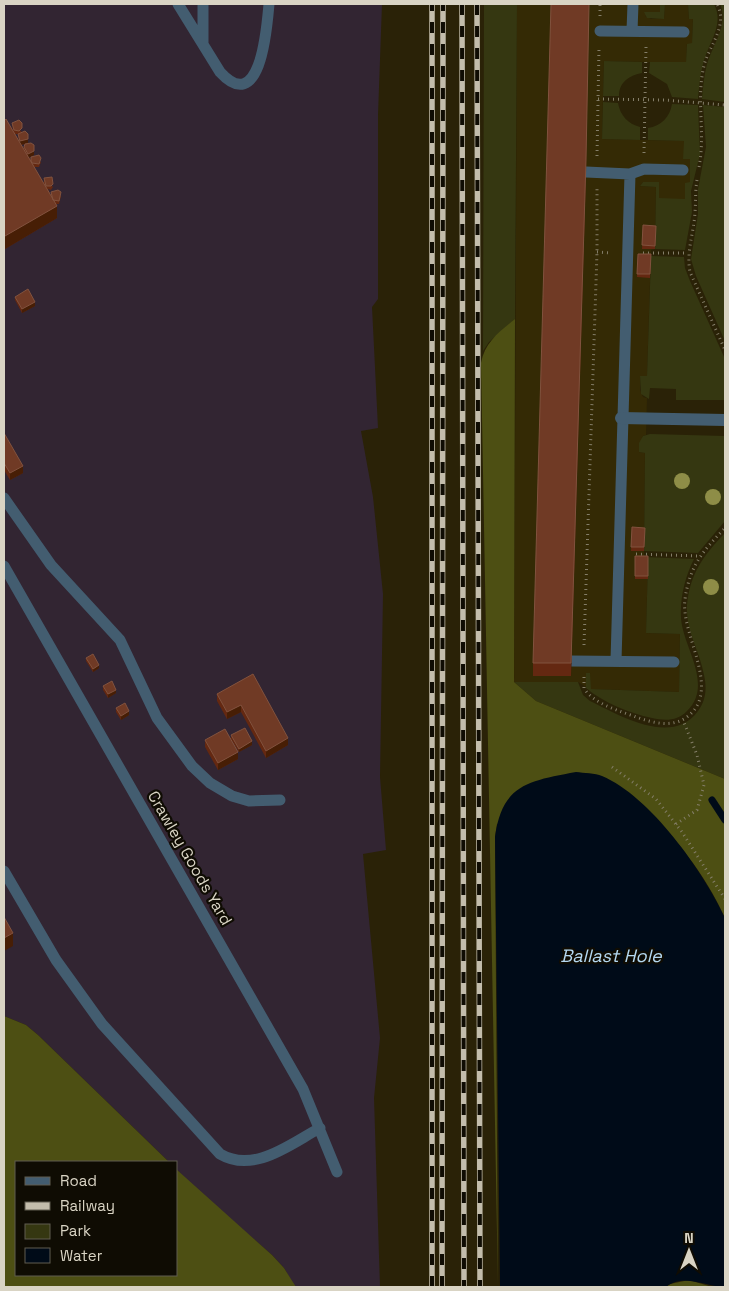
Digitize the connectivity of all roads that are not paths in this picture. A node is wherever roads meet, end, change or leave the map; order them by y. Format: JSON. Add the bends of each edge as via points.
{"nodes":[{"id":1,"x":178,"y":4,"type":"edge"},
{"id":2,"x":203,"y":4,"type":"edge"},
{"id":3,"x":268,"y":4,"type":"edge"},
{"id":4,"x":633,"y":4,"type":"edge"},
{"id":5,"x":600,"y":31,"type":"dead end"},
{"id":6,"x":632,"y":31,"type":"junction"},
{"id":7,"x":684,"y":32,"type":"dead end"},
{"id":8,"x":204,"y":47,"type":"junction"},
{"id":9,"x":683,"y":170,"type":"dead end"},
{"id":10,"x":586,"y":172,"type":"edge"},
{"id":11,"x":630,"y":174,"type":"junction"},
{"id":12,"x":621,"y":418,"type":"junction"},
{"id":13,"x":725,"y":420,"type":"edge"},
{"id":14,"x":4,"y":498,"type":"edge"},
{"id":15,"x":4,"y":566,"type":"edge"},
{"id":16,"x":571,"y":661,"type":"edge"},
{"id":17,"x":616,"y":661,"type":"junction"},
{"id":18,"x":674,"y":662,"type":"dead end"},
{"id":19,"x":280,"y":800,"type":"dead end"},
{"id":20,"x":4,"y":871,"type":"edge"},
{"id":21,"x":320,"y":1128,"type":"junction"},
{"id":22,"x":337,"y":1172,"type":"dead end"}],
"edges":[{"from":1,"to":8,"type":"lane"},
{"from":2,"to":8,"type":"lane"},
{"from":3,"to":8,"type":"lane","via":[[259,65],[248,81],[235,82],[225,77]]},
{"from":4,"to":6,"type":"lane"},
{"from":5,"to":6,"type":"lane"},
{"from":6,"to":7,"type":"lane"},
{"from":9,"to":11,"type":"lane","via":[[644,169]]},
{"from":10,"to":11,"type":"lane"},
{"from":11,"to":12,"type":"lane"},
{"from":12,"to":13,"type":"street"},
{"from":12,"to":17,"type":"lane"},
{"from":14,"to":19,"type":"lane","via":[[61,577],[120,640],[157,718],[192,766],[210,783],[232,796],[249,801]]},
{"from":15,"to":21,"type":"lane","name":"Crawley Goods Yard","via":[[298,1081]]},
{"from":16,"to":17,"type":"lane"},
{"from":17,"to":18,"type":"lane"},
{"from":20,"to":21,"type":"lane","via":[[56,960],[102,1024],[220,1154],[238,1161],[256,1160]]},
{"from":21,"to":22,"type":"lane","name":"Crawley Goods Yard"}]}
